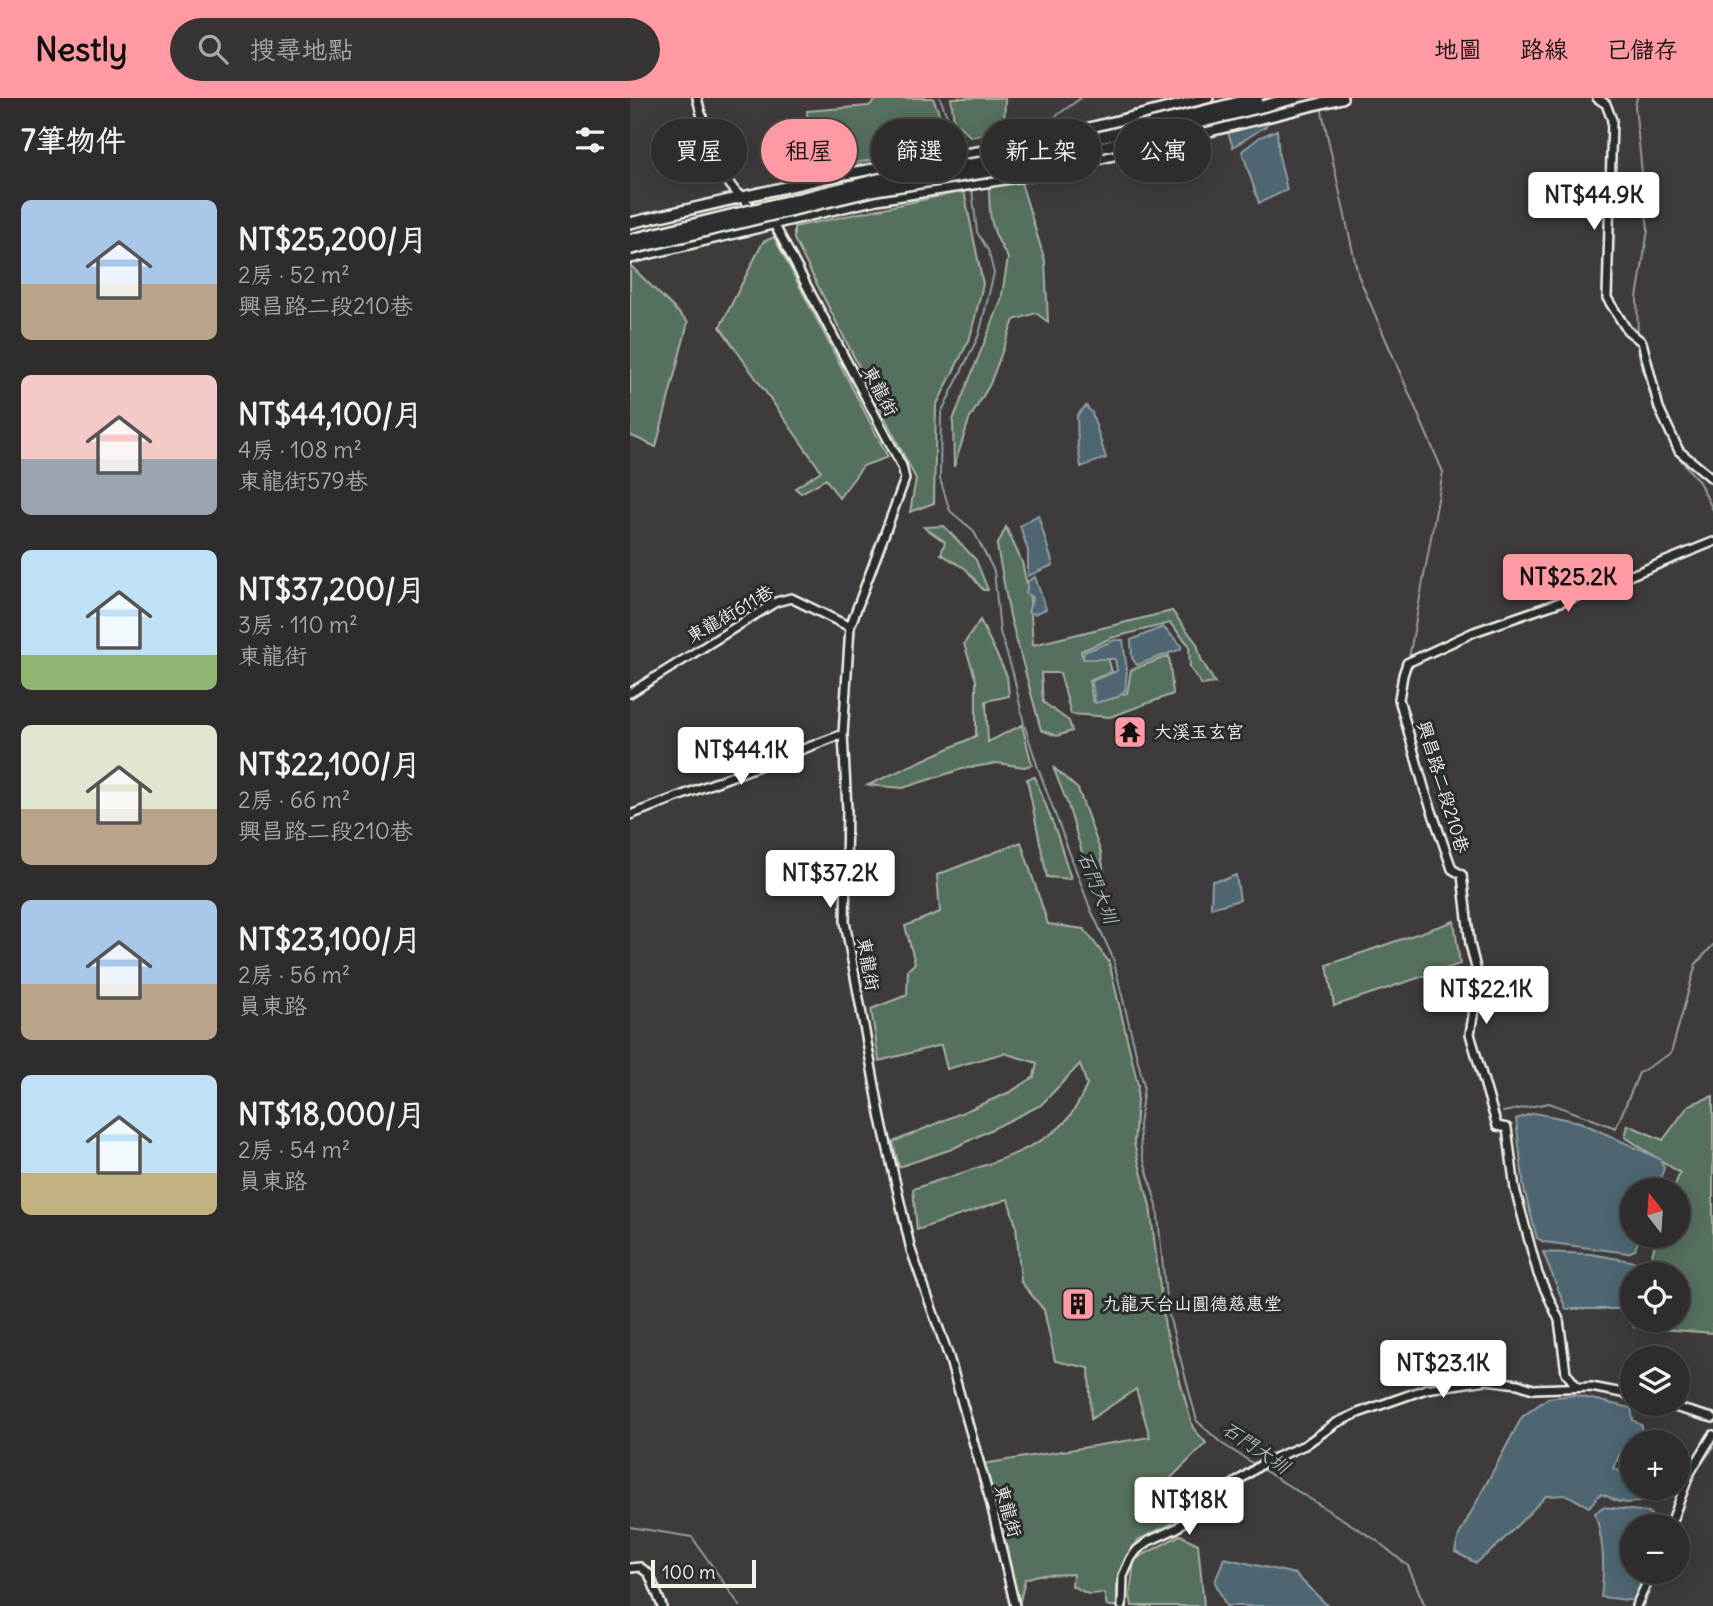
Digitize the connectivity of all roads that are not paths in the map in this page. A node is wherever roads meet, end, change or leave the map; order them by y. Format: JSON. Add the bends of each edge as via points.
{"nodes":[{"id":1,"x":697,"y":98,"type":"edge"},
{"id":2,"x":1208,"y":98,"type":"edge"},
{"id":3,"x":1257,"y":98,"type":"edge"},
{"id":4,"x":1295,"y":98,"type":"edge"},
{"id":5,"x":1342,"y":98,"type":"edge"},
{"id":6,"x":1597,"y":98,"type":"edge"},
{"id":7,"x":739,"y":198,"type":"junction"},
{"id":8,"x":630,"y":223,"type":"edge"},
{"id":9,"x":774,"y":223,"type":"junction"},
{"id":10,"x":630,"y":240,"type":"edge"},
{"id":11,"x":630,"y":249,"type":"edge"},
{"id":12,"x":630,"y":258,"type":"edge"},
{"id":13,"x":1713,"y":479,"type":"edge"},
{"id":14,"x":1713,"y":542,"type":"edge"},
{"id":15,"x":850,"y":627,"type":"junction"},
{"id":16,"x":630,"y":693,"type":"edge"},
{"id":17,"x":843,"y":734,"type":"junction"},
{"id":18,"x":630,"y":814,"type":"edge"},
{"id":19,"x":1577,"y":1387,"type":"junction"},
{"id":20,"x":1620,"y":1393,"type":"edge"},
{"id":21,"x":1690,"y":1412,"type":"edge"},
{"id":22,"x":1713,"y":1418,"type":"edge"},
{"id":23,"x":1713,"y":1435,"type":"edge"},
{"id":24,"x":1675,"y":1514,"type":"edge"},
{"id":25,"x":630,"y":1568,"type":"edge"},
{"id":26,"x":1646,"y":1584,"type":"edge"},
{"id":27,"x":662,"y":1606,"type":"edge"},
{"id":28,"x":1015,"y":1606,"type":"edge"},
{"id":29,"x":1122,"y":1606,"type":"edge"},
{"id":30,"x":1636,"y":1606,"type":"edge"}],
"edges":[{"from":1,"to":7,"type":"street","via":[[724,179]]},
{"from":2,"to":7,"type":"main road","via":[[1026,144],[838,174]]},
{"from":3,"to":10,"type":"highway","bridge":true,"via":[[1028,155],[876,180]]},
{"from":4,"to":11,"type":"highway","bridge":true,"via":[[1031,165],[879,190]]},
{"from":5,"to":9,"type":"main road","via":[[1037,174],[877,199]]},
{"from":6,"to":13,"type":"street","via":[[1612,120],[1607,298],[1638,339],[1659,408],[1679,451]]},
{"from":7,"to":8,"type":"main road"},
{"from":7,"to":9,"type":"street"},
{"from":9,"to":12,"type":"main road"},
{"from":9,"to":15,"type":"street","name":"東龍街","via":[[905,479]]},
{"from":14,"to":19,"type":"street","name":"興昌路二段210巷","via":[[1475,632],[1410,662],[1399,699],[1452,869],[1462,875],[1479,980],[1470,1034],[1497,1126],[1507,1128],[1518,1201],[1538,1274],[1559,1320],[1566,1373]]},
{"from":15,"to":16,"type":"street","name":"東龍街611巷","via":[[791,598],[776,602]]},
{"from":15,"to":17,"type":"street","name":"東龍街"},
{"from":17,"to":18,"type":"street"},
{"from":17,"to":28,"type":"street","name":"東龍街","via":[[845,922],[881,1119],[911,1250],[990,1500]]},
{"from":19,"to":20,"type":"street"},
{"from":19,"to":29,"type":"street","via":[[1532,1389],[1486,1380],[1426,1389],[1336,1423],[1305,1445],[1265,1462],[1177,1528],[1137,1550],[1123,1576]]},
{"from":21,"to":22,"type":"street"},
{"from":23,"to":24,"type":"street","via":[[1690,1473]]},
{"from":25,"to":27,"type":"street","via":[[640,1567],[649,1574]]},
{"from":26,"to":30,"type":"street"}]}
